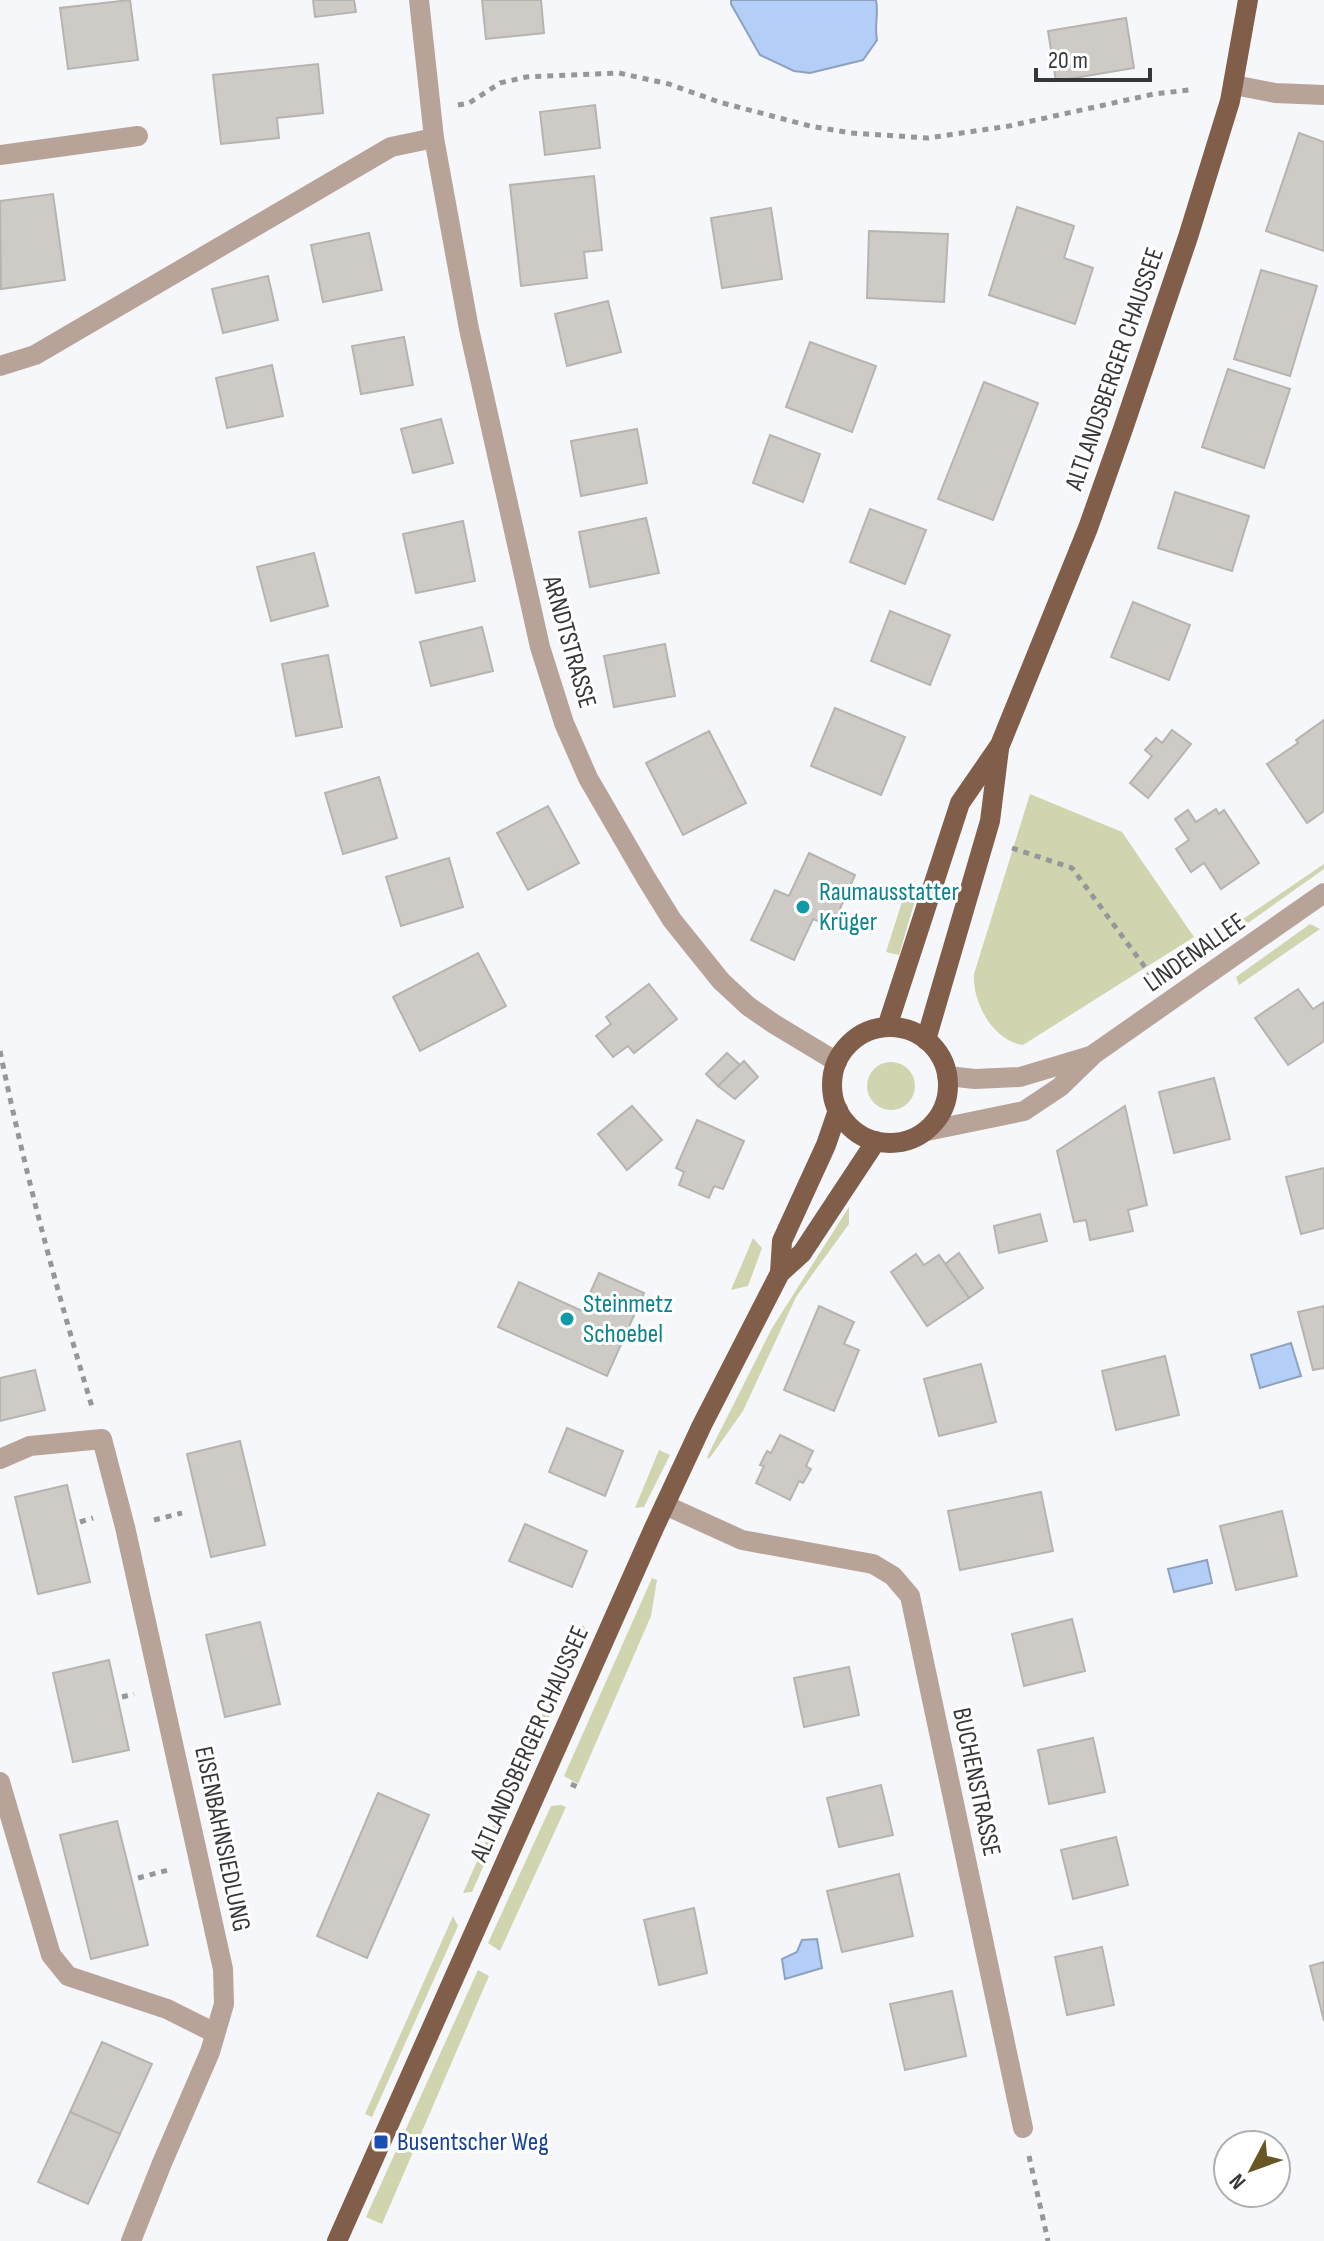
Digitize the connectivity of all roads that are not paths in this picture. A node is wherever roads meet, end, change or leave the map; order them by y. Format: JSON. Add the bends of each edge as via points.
{"nodes":[{"id":1,"x":419,"y":0,"type":"edge"},
{"id":2,"x":1248,"y":0,"type":"edge"},
{"id":3,"x":1234,"y":85,"type":"junction"},
{"id":4,"x":1324,"y":95,"type":"edge"},
{"id":5,"x":138,"y":136,"type":"dead end"},
{"id":6,"x":434,"y":138,"type":"junction"},
{"id":7,"x":0,"y":155,"type":"edge"},
{"id":8,"x":0,"y":366,"type":"edge"},
{"id":9,"x":1000,"y":745,"type":"junction"},
{"id":10,"x":1324,"y":893,"type":"edge"},
{"id":11,"x":887,"y":1027,"type":"junction"},
{"id":12,"x":926,"y":1040,"type":"junction"},
{"id":13,"x":1094,"y":1054,"type":"junction"},
{"id":14,"x":837,"y":1062,"type":"junction"},
{"id":15,"x":947,"y":1076,"type":"junction"},
{"id":16,"x":838,"y":1110,"type":"junction"},
{"id":17,"x":927,"y":1131,"type":"junction"},
{"id":18,"x":876,"y":1141,"type":"junction"},
{"id":19,"x":780,"y":1273,"type":"junction"},
{"id":20,"x":0,"y":1459,"type":"edge"},
{"id":21,"x":665,"y":1505,"type":"junction"},
{"id":22,"x":0,"y":1782,"type":"edge"},
{"id":23,"x":215,"y":2033,"type":"junction"},
{"id":24,"x":1023,"y":2128,"type":"road end"},
{"id":25,"x":131,"y":2241,"type":"edge"},
{"id":26,"x":337,"y":2241,"type":"edge"}],
"edges":[{"from":1,"to":6,"type":"street","name":"ARNDTSTRASSE"},
{"from":2,"to":3,"type":"main road","name":"ALTLANDSBERGER CHAUSSEE"},
{"from":3,"to":4,"type":"street"},
{"from":3,"to":9,"type":"main road","name":"ALTLANDSBERGER CHAUSSEE","via":[[1103,485]]},
{"from":5,"to":7,"type":"street"},
{"from":6,"to":8,"type":"street","via":[[391,147],[35,355]]},
{"from":6,"to":14,"type":"street","name":"ARNDTSTRASSE","via":[[469,329],[540,647],[564,723],[588,778],[659,899],[721,981],[748,1006]]},
{"from":9,"to":11,"type":"main road","name":"ALTLANDSBERGER CHAUSSEE","via":[[960,803]]},
{"from":9,"to":12,"type":"main road","name":"ALTLANDSBERGER CHAUSSEE","via":[[990,821]]},
{"from":10,"to":13,"type":"street","name":"LINDENALLEE"},
{"from":11,"to":12,"type":"main road"},
{"from":11,"to":14,"type":"main road","via":[[857,1038]]},
{"from":12,"to":15,"type":"main road"},
{"from":13,"to":15,"type":"street","name":"LINDENALLEE","via":[[1020,1077]]},
{"from":13,"to":17,"type":"street","name":"LINDENALLEE","via":[[1060,1087],[1024,1111]]},
{"from":14,"to":16,"type":"main road","name":"ALTLANDSBERGER CHAUSSEE","via":[[833,1086]]},
{"from":15,"to":17,"type":"main road","via":[[944,1106]]},
{"from":16,"to":18,"type":"main road","via":[[860,1135]]},
{"from":16,"to":19,"type":"main road","name":"ALTLANDSBERGER CHAUSSEE","via":[[782,1241]]},
{"from":17,"to":18,"type":"main road","via":[[911,1140]]},
{"from":18,"to":19,"type":"main road","name":"ALTLANDSBERGER CHAUSSEE","via":[[802,1253]]},
{"from":19,"to":21,"type":"main road","name":"ALTLANDSBERGER CHAUSSEE"},
{"from":20,"to":23,"type":"street","name":"EISENBAHNSIEDLUNG","via":[[30,1446],[102,1439],[223,1969],[224,2004]]},
{"from":21,"to":24,"type":"street","name":"BUCHENSTRASSE","via":[[742,1540],[873,1564],[893,1576],[910,1596]]},
{"from":21,"to":26,"type":"main road","name":"ALTLANDSBERGER CHAUSSEE"},
{"from":22,"to":23,"type":"street","via":[[51,1955],[68,1976],[167,2009]]},
{"from":23,"to":25,"type":"street","name":"EISENBAHNSIEDLUNG"}]}
